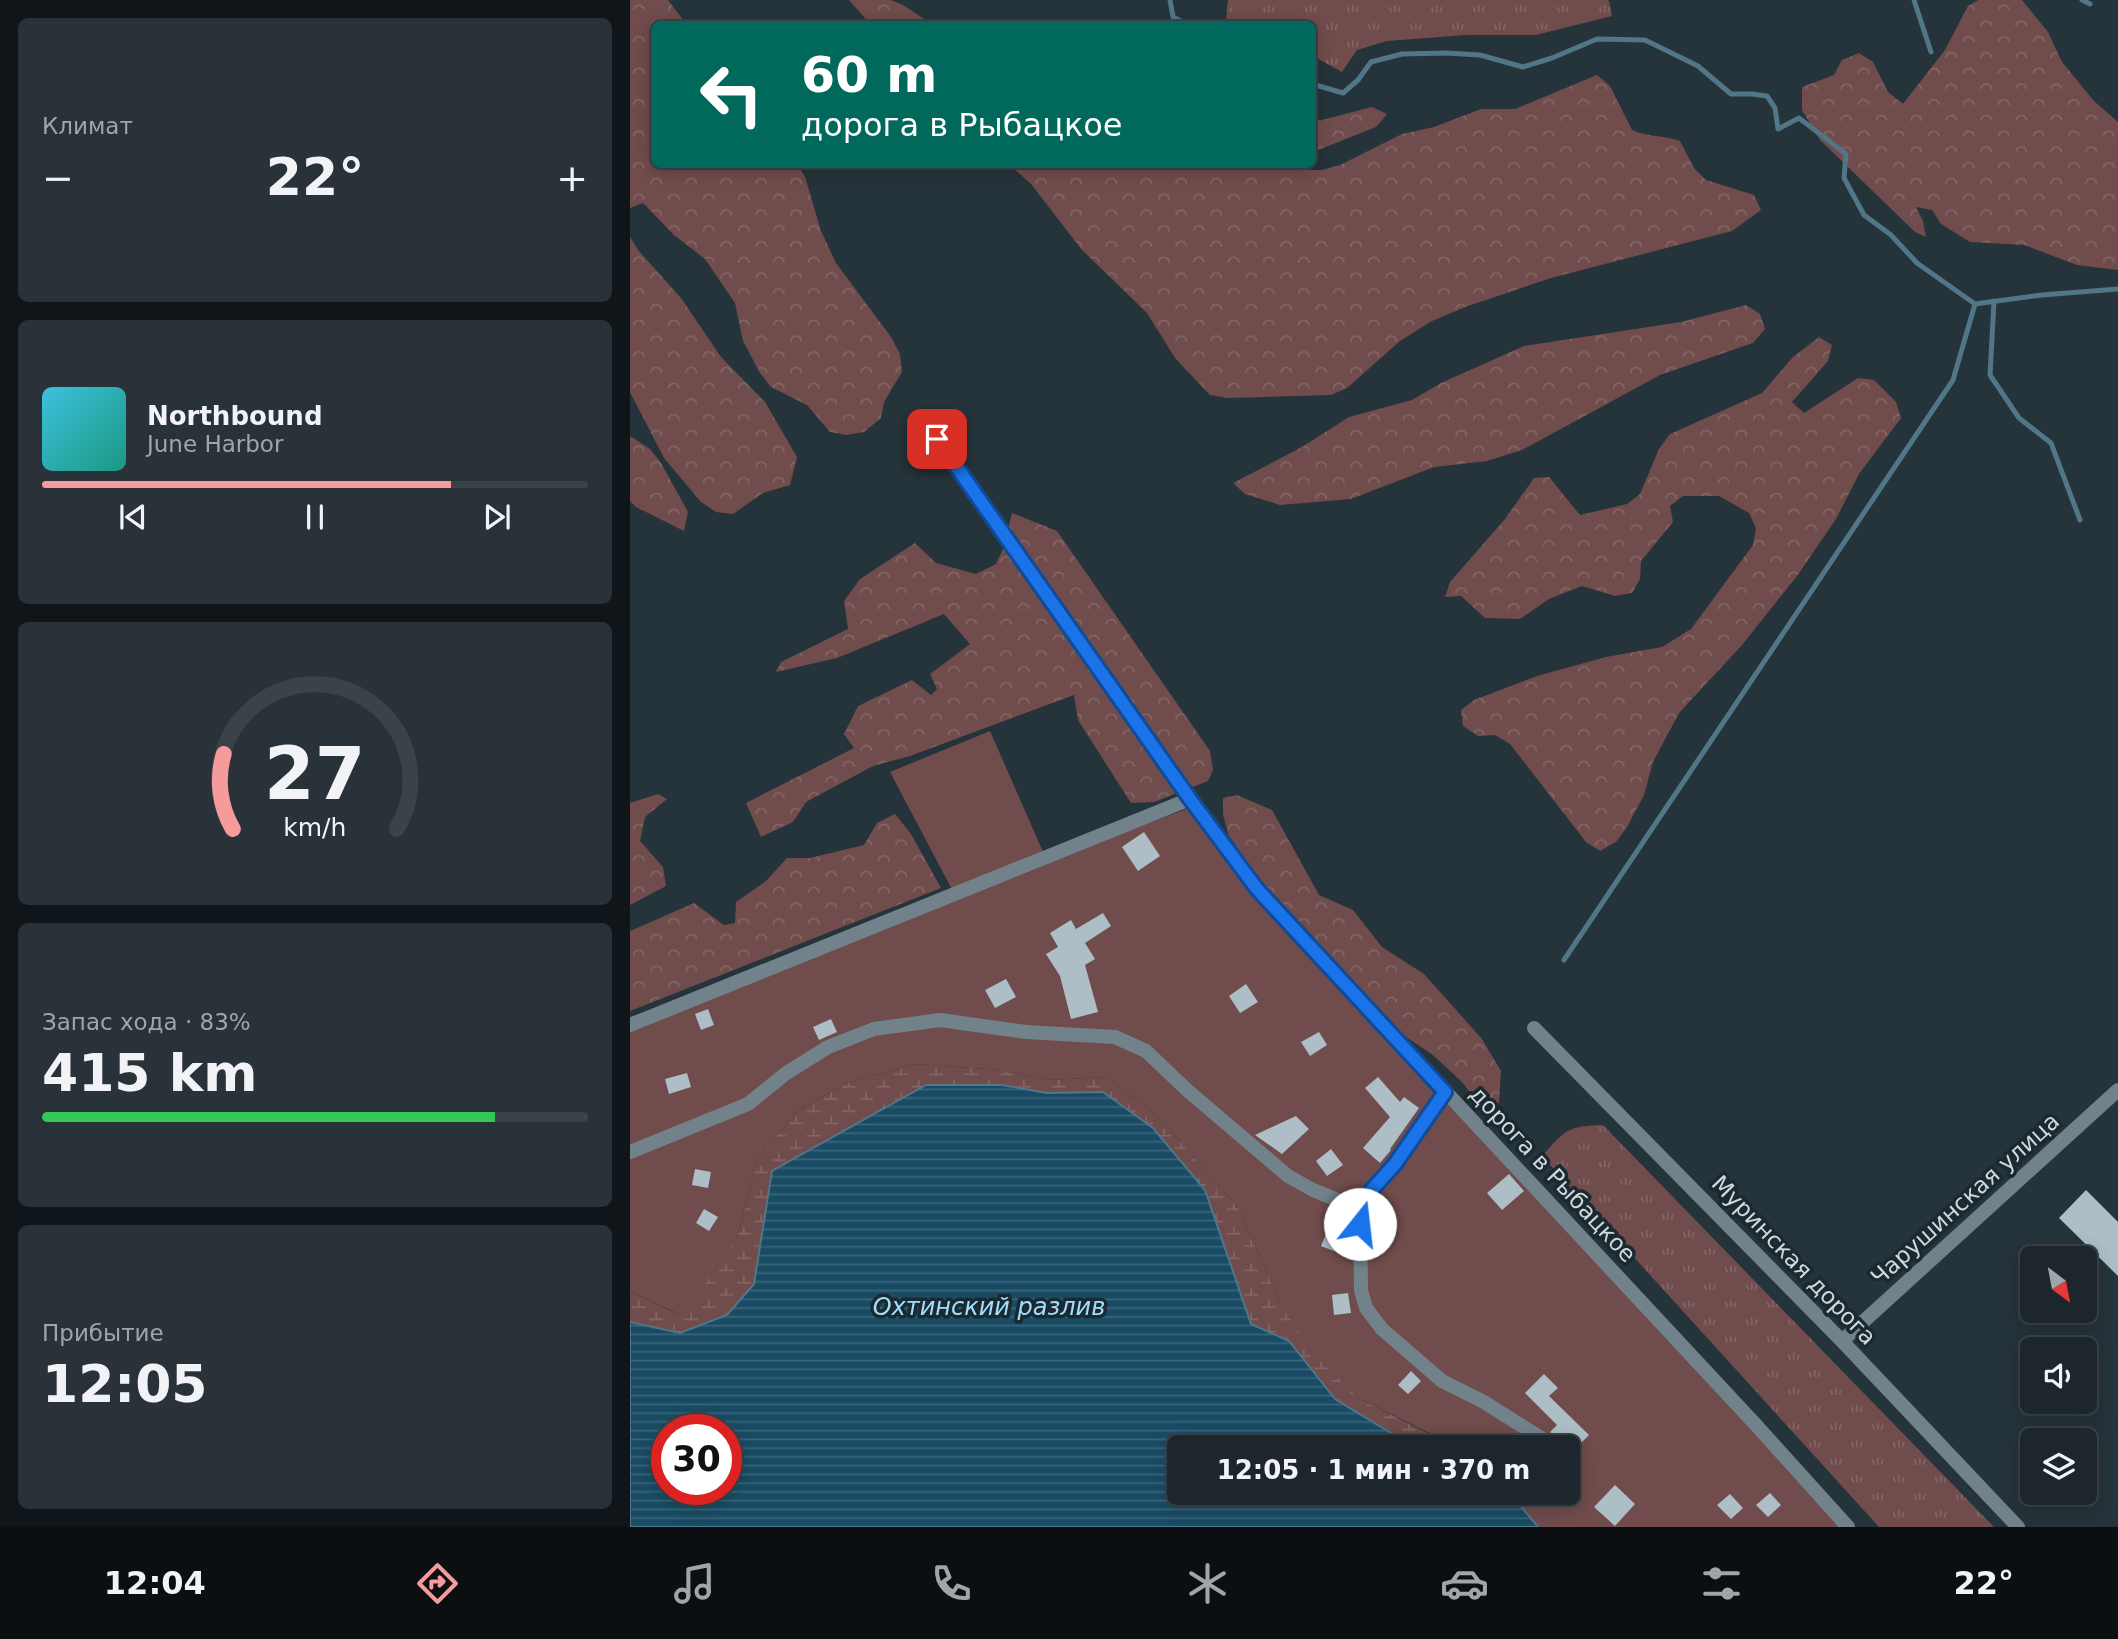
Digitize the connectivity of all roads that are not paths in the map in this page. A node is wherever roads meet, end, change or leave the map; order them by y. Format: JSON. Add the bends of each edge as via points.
{"nodes":[{"id":1,"x":937,"y":439,"type":"dead end"},
{"id":2,"x":1190,"y":799,"type":"junction"},
{"id":3,"x":630,"y":1025,"type":"edge"},
{"id":4,"x":1534,"y":1028,"type":"dead end"},
{"id":5,"x":2118,"y":1090,"type":"edge"},
{"id":6,"x":1445,"y":1092,"type":"junction"},
{"id":7,"x":630,"y":1152,"type":"edge"},
{"id":8,"x":1360,"y":1203,"type":"junction"},
{"id":9,"x":1842,"y":1341,"type":"junction"},
{"id":10,"x":1537,"y":1435,"type":"edge"},
{"id":11,"x":1848,"y":1527,"type":"edge"},
{"id":12,"x":2018,"y":1527,"type":"edge"}],
"edges":[{"from":1,"to":2,"type":"street","name":"дорога в Рыбацкое"},
{"from":2,"to":3,"type":"street"},
{"from":2,"to":6,"type":"street","name":"дорога в Рыбацкое","via":[[1257,889]]},
{"from":4,"to":9,"type":"street","name":"Муринская дорога"},
{"from":5,"to":9,"type":"street","name":"Чарушинская улица"},
{"from":6,"to":8,"type":"street","via":[[1395,1164]]},
{"from":6,"to":11,"type":"street","name":"дорога в Рыбацкое"},
{"from":7,"to":8,"type":"street","via":[[748,1104],[828,1047],[874,1029],[940,1020],[1026,1032],[1115,1037],[1146,1051],[1289,1176],[1339,1200]]},
{"from":8,"to":10,"type":"street","via":[[1361,1290],[1366,1308],[1442,1381]]},
{"from":9,"to":12,"type":"street","name":"Муринская дорога"}]}
